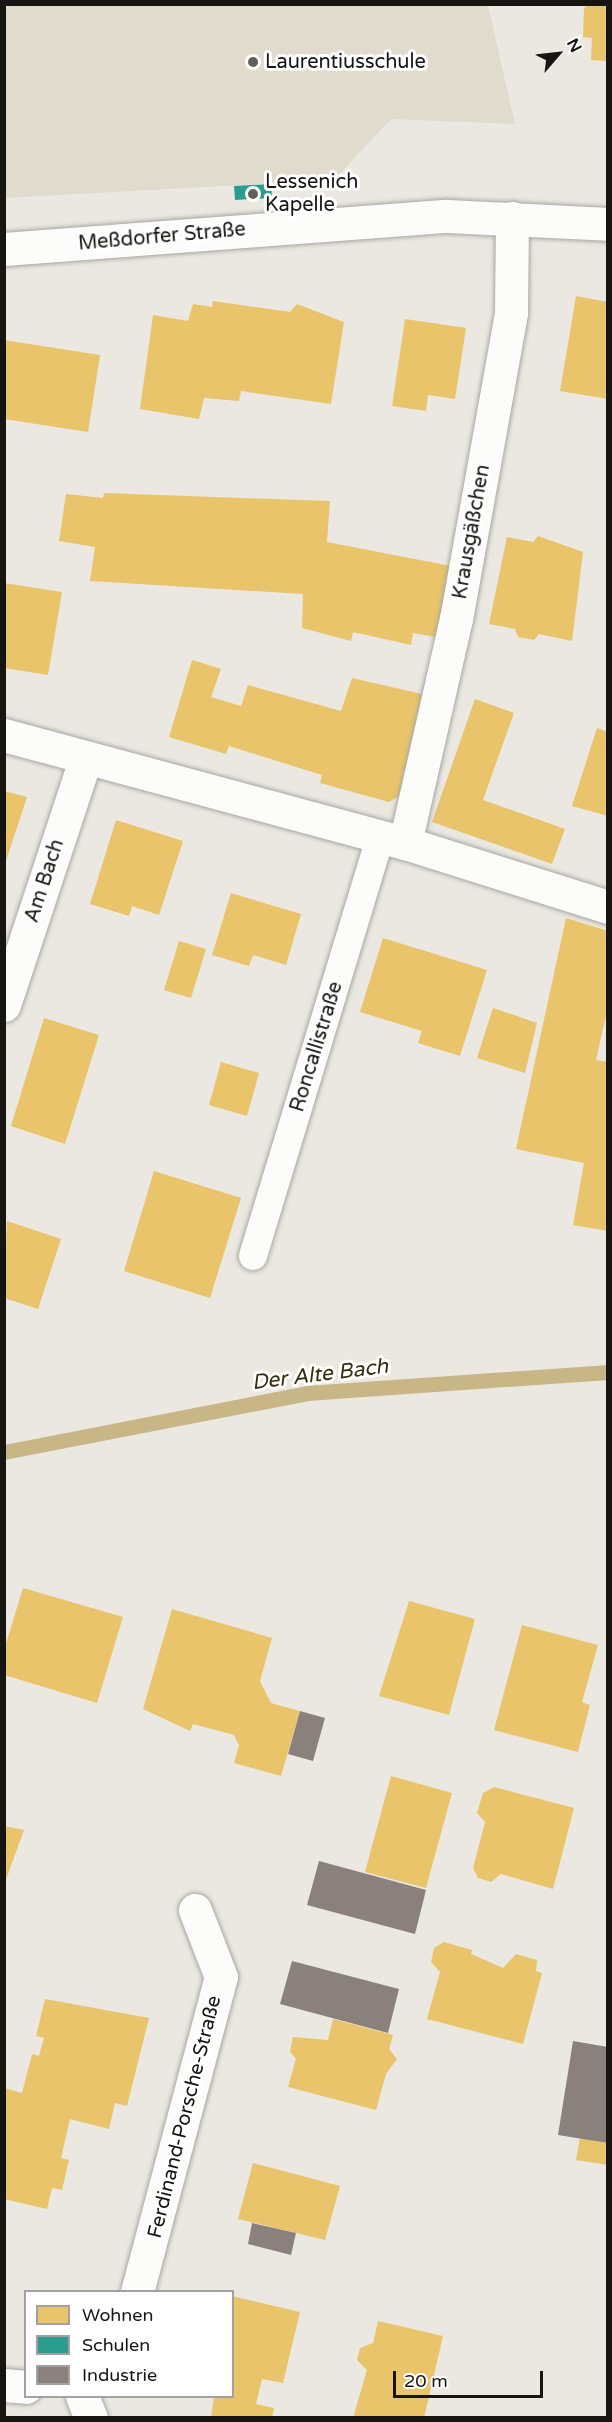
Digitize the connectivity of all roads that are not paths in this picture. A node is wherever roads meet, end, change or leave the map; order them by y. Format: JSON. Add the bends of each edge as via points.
{"nodes":[{"id":1,"x":512,"y":218,"type":"junction"},
{"id":2,"x":608,"y":224,"type":"edge"},
{"id":3,"x":4,"y":249,"type":"edge"},
{"id":4,"x":4,"y":735,"type":"edge"},
{"id":5,"x":86,"y":757,"type":"junction"},
{"id":6,"x":393,"y":840,"type":"junction"},
{"id":7,"x":608,"y":907,"type":"edge"},
{"id":8,"x":4,"y":1005,"type":"edge"},
{"id":9,"x":254,"y":1256,"type":"dead end"},
{"id":10,"x":195,"y":1910,"type":"dead end"},
{"id":11,"x":138,"y":2290,"type":"edge"},
{"id":12,"x":4,"y":2385,"type":"edge"},
{"id":13,"x":24,"y":2388,"type":"edge"},
{"id":14,"x":82,"y":2398,"type":"edge"},
{"id":15,"x":91,"y":2418,"type":"edge"}],
"edges":[{"from":1,"to":2,"type":"street","name":"Meßdorfer Straße"},
{"from":1,"to":3,"type":"street","name":"Meßdorfer Straße","via":[[447,216]]},
{"from":1,"to":6,"type":"street","name":"Krausgäßchen","via":[[511,312],[456,619]]},
{"from":4,"to":5,"type":"street"},
{"from":5,"to":6,"type":"street"},
{"from":5,"to":8,"type":"street","name":"Am Bach"},
{"from":6,"to":7,"type":"street"},
{"from":6,"to":9,"type":"lane","name":"Roncallistraße"},
{"from":10,"to":11,"type":"street","name":"Ferdinand-Porsche-Straße","via":[[221,1977]]},
{"from":12,"to":13,"type":"street"},
{"from":14,"to":15,"type":"street"}]}
